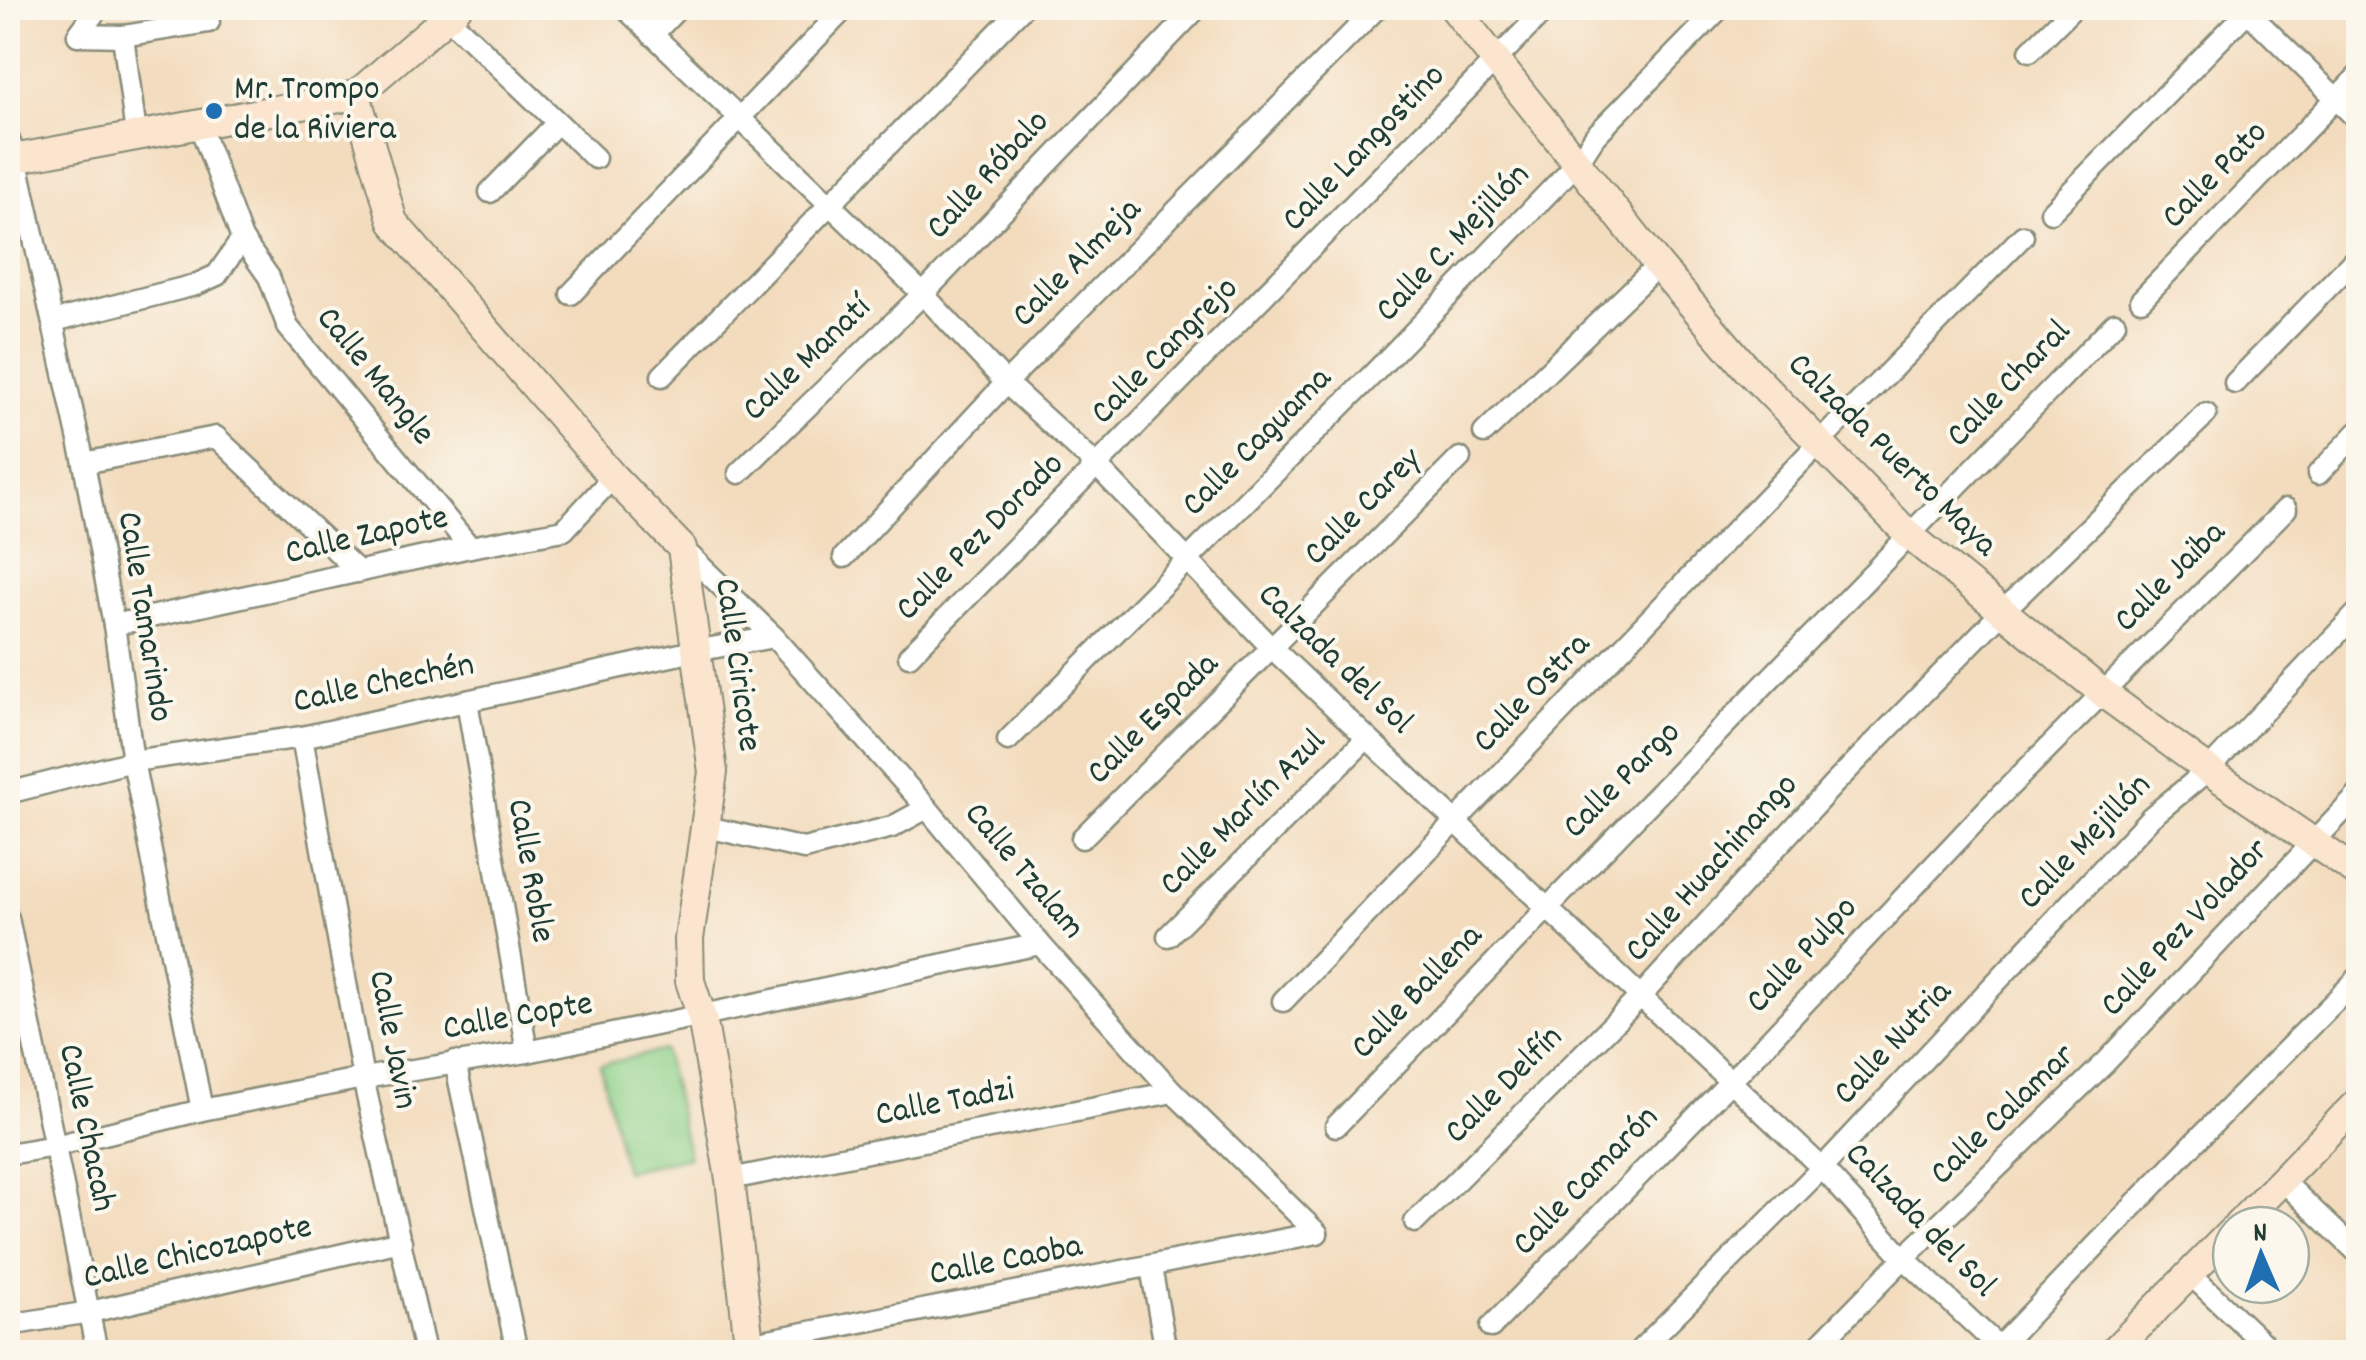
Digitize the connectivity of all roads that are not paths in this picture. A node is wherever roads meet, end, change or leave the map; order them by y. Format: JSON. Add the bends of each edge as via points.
{"nodes":[{"id":1,"x":98,"y":8,"type":"edge"},
{"id":2,"x":192,"y":8,"type":"edge"},
{"id":3,"x":624,"y":8,"type":"edge"},
{"id":4,"x":678,"y":8,"type":"edge"},
{"id":5,"x":844,"y":8,"type":"edge"},
{"id":6,"x":1197,"y":8,"type":"edge"},
{"id":7,"x":1377,"y":8,"type":"edge"},
{"id":8,"x":1454,"y":8,"type":"edge"},
{"id":9,"x":1547,"y":8,"type":"edge"},
{"id":10,"x":1720,"y":8,"type":"edge"},
{"id":11,"x":2073,"y":8,"type":"edge"},
{"id":12,"x":2248,"y":9,"type":"edge"},
{"id":13,"x":448,"y":10,"type":"edge"},
{"id":14,"x":1017,"y":13,"type":"edge"},
{"id":15,"x":652,"y":35,"type":"junction"},
{"id":16,"x":123,"y":36,"type":"junction"},
{"id":17,"x":2030,"y":51,"type":"dead end"},
{"id":18,"x":1495,"y":62,"type":"junction"},
{"id":19,"x":2358,"y":76,"type":"edge"},
{"id":20,"x":356,"y":95,"type":"junction"},
{"id":21,"x":2337,"y":98,"type":"junction"},
{"id":22,"x":741,"y":118,"type":"junction"},
{"id":23,"x":2358,"y":120,"type":"edge"},
{"id":24,"x":556,"y":124,"type":"junction"},
{"id":25,"x":200,"y":126,"type":"junction"},
{"id":26,"x":136,"y":134,"type":"junction"},
{"id":27,"x":10,"y":152,"type":"edge"},
{"id":28,"x":594,"y":158,"type":"dead end"},
{"id":29,"x":1578,"y":162,"type":"junction"},
{"id":30,"x":490,"y":192,"type":"dead end"},
{"id":31,"x":830,"y":205,"type":"junction"},
{"id":32,"x":2052,"y":212,"type":"dead end"},
{"id":33,"x":2023,"y":236,"type":"dead end"},
{"id":34,"x":242,"y":239,"type":"junction"},
{"id":35,"x":2358,"y":256,"type":"edge"},
{"id":36,"x":1658,"y":265,"type":"junction"},
{"id":37,"x":1280,"y":282,"type":"joint"},
{"id":38,"x":571,"y":294,"type":"dead end"},
{"id":39,"x":923,"y":294,"type":"junction"},
{"id":40,"x":2140,"y":300,"type":"dead end"},
{"id":41,"x":54,"y":321,"type":"junction"},
{"id":42,"x":2116,"y":322,"type":"dead end"},
{"id":43,"x":1376,"y":371,"type":"joint"},
{"id":44,"x":662,"y":376,"type":"dead end"},
{"id":45,"x":1006,"y":383,"type":"junction"},
{"id":46,"x":2235,"y":383,"type":"dead end"},
{"id":47,"x":2206,"y":414,"type":"dead end"},
{"id":48,"x":2358,"y":432,"type":"edge"},
{"id":49,"x":1484,"y":433,"type":"dead end"},
{"id":50,"x":1819,"y":442,"type":"junction"},
{"id":51,"x":1460,"y":458,"type":"dead end"},
{"id":52,"x":84,"y":463,"type":"junction"},
{"id":53,"x":1098,"y":468,"type":"junction"},
{"id":54,"x":739,"y":473,"type":"dead end"},
{"id":55,"x":2318,"y":474,"type":"dead end"},
{"id":56,"x":613,"y":477,"type":"junction"},
{"id":57,"x":2286,"y":508,"type":"dead end"},
{"id":58,"x":1910,"y":535,"type":"junction"},
{"id":59,"x":470,"y":546,"type":"junction"},
{"id":60,"x":682,"y":548,"type":"junction"},
{"id":61,"x":844,"y":557,"type":"dead end"},
{"id":62,"x":1187,"y":560,"type":"junction"},
{"id":63,"x":359,"y":572,"type":"junction"},
{"id":64,"x":2003,"y":612,"type":"junction"},
{"id":65,"x":2358,"y":612,"type":"edge"},
{"id":66,"x":114,"y":625,"type":"junction"},
{"id":67,"x":774,"y":637,"type":"junction"},
{"id":68,"x":1272,"y":648,"type":"junction"},
{"id":69,"x":694,"y":651,"type":"junction"},
{"id":70,"x":910,"y":656,"type":"dead end"},
{"id":71,"x":2103,"y":692,"type":"junction"},
{"id":72,"x":467,"y":701,"type":"junction"},
{"id":73,"x":1746,"y":703,"type":"joint"},
{"id":74,"x":302,"y":738,"type":"junction"},
{"id":75,"x":1367,"y":738,"type":"junction"},
{"id":76,"x":1008,"y":740,"type":"dead end"},
{"id":77,"x":133,"y":761,"type":"junction"},
{"id":78,"x":2208,"y":770,"type":"junction"},
{"id":79,"x":8,"y":793,"type":"edge"},
{"id":80,"x":2358,"y":795,"type":"edge"},
{"id":81,"x":926,"y":808,"type":"junction"},
{"id":82,"x":1456,"y":822,"type":"junction"},
{"id":83,"x":708,"y":828,"type":"junction"},
{"id":84,"x":1082,"y":838,"type":"dead end"},
{"id":85,"x":2314,"y":841,"type":"junction"},
{"id":86,"x":2358,"y":872,"type":"edge"},
{"id":87,"x":1924,"y":875,"type":"joint"},
{"id":88,"x":1546,"y":905,"type":"junction"},
{"id":89,"x":8,"y":918,"type":"edge"},
{"id":90,"x":1168,"y":936,"type":"dead end"},
{"id":91,"x":1040,"y":944,"type":"junction"},
{"id":92,"x":2014,"y":964,"type":"joint"},
{"id":93,"x":2358,"y":978,"type":"edge"},
{"id":94,"x":1641,"y":996,"type":"junction"},
{"id":95,"x":1283,"y":1001,"type":"dead end"},
{"id":96,"x":702,"y":1017,"type":"junction"},
{"id":97,"x":527,"y":1052,"type":"junction"},
{"id":98,"x":455,"y":1062,"type":"junction"},
{"id":99,"x":2106,"y":1062,"type":"joint"},
{"id":100,"x":363,"y":1078,"type":"junction"},
{"id":101,"x":1730,"y":1082,"type":"junction"},
{"id":102,"x":1173,"y":1092,"type":"junction"},
{"id":103,"x":2358,"y":1102,"type":"edge"},
{"id":104,"x":202,"y":1110,"type":"junction"},
{"id":105,"x":1336,"y":1126,"type":"dead end"},
{"id":106,"x":55,"y":1146,"type":"junction"},
{"id":107,"x":8,"y":1154,"type":"edge"},
{"id":108,"x":1822,"y":1168,"type":"junction"},
{"id":109,"x":730,"y":1179,"type":"junction"},
{"id":110,"x":2282,"y":1180,"type":"junction"},
{"id":111,"x":2258,"y":1205,"type":"edge"},
{"id":112,"x":1415,"y":1222,"type":"dead end"},
{"id":113,"x":1318,"y":1233,"type":"joint"},
{"id":114,"x":401,"y":1242,"type":"junction"},
{"id":115,"x":2211,"y":1252,"type":"edge"},
{"id":116,"x":2358,"y":1253,"type":"edge"},
{"id":117,"x":1904,"y":1258,"type":"junction"},
{"id":118,"x":1151,"y":1267,"type":"junction"},
{"id":119,"x":2190,"y":1274,"type":"junction"},
{"id":120,"x":90,"y":1312,"type":"junction"},
{"id":121,"x":8,"y":1325,"type":"edge"},
{"id":122,"x":1491,"y":1326,"type":"dead end"},
{"id":123,"x":750,"y":1349,"type":"edge"},
{"id":124,"x":1999,"y":1351,"type":"edge"},
{"id":125,"x":97,"y":1352,"type":"edge"},
{"id":126,"x":425,"y":1352,"type":"edge"},
{"id":127,"x":516,"y":1352,"type":"edge"},
{"id":128,"x":707,"y":1352,"type":"edge"},
{"id":129,"x":1166,"y":1352,"type":"edge"},
{"id":130,"x":1638,"y":1352,"type":"edge"},
{"id":131,"x":1812,"y":1352,"type":"edge"},
{"id":132,"x":2113,"y":1352,"type":"edge"},
{"id":133,"x":2272,"y":1352,"type":"edge"}],
"edges":[{"from":1,"to":16,"type":"street","via":[[78,35]]},
{"from":2,"to":16,"type":"street","via":[[209,22]]},
{"from":3,"to":15,"type":"street","name":"Calzada del Sol"},
{"from":4,"to":15,"type":"street"},
{"from":5,"to":22,"type":"street"},
{"from":6,"to":39,"type":"street","name":"Calle Róbalo"},
{"from":7,"to":45,"type":"street","name":"Calle Almeja"},
{"from":8,"to":18,"type":"street","name":"Calzada Puerto Maya"},
{"from":9,"to":18,"type":"street","name":"Calle Langostino"},
{"from":10,"to":29,"type":"street","name":"Calle C. Mejillón","via":[[1595,136]]},
{"from":11,"to":17,"type":"street"},
{"from":12,"to":21,"type":"street"},
{"from":12,"to":32,"type":"street"},
{"from":13,"to":20,"type":"street"},
{"from":13,"to":24,"type":"street"},
{"from":14,"to":31,"type":"street"},
{"from":15,"to":22,"type":"street","name":"Calzada del Sol"},
{"from":16,"to":26,"type":"street"},
{"from":18,"to":29,"type":"street","name":"Calzada Puerto Maya"},
{"from":18,"to":37,"type":"street","name":"Calle Langostino"},
{"from":19,"to":21,"type":"street","name":"Calle Pato"},
{"from":20,"to":25,"type":"street"},
{"from":20,"to":56,"type":"street","name":"Calle Ciricote","via":[[393,222]]},
{"from":21,"to":23,"type":"street"},
{"from":21,"to":40,"type":"street","name":"Calle Pato"},
{"from":22,"to":31,"type":"street","name":"Calzada del Sol"},
{"from":22,"to":38,"type":"street"},
{"from":24,"to":28,"type":"street"},
{"from":24,"to":30,"type":"street"},
{"from":25,"to":26,"type":"street"},
{"from":25,"to":34,"type":"street","name":"Calle Mangle"},
{"from":26,"to":27,"type":"street"},
{"from":27,"to":41,"type":"street","name":"Calle Tamarindo"},
{"from":29,"to":36,"type":"street","name":"Calzada Puerto Maya"},
{"from":29,"to":43,"type":"street","name":"Calle C. Mejillón"},
{"from":31,"to":39,"type":"street","name":"Calzada del Sol"},
{"from":31,"to":44,"type":"street"},
{"from":33,"to":50,"type":"street","name":"Calle Ostra"},
{"from":34,"to":41,"type":"street","via":[[217,275],[195,285]]},
{"from":34,"to":59,"type":"street","name":"Calle Mangle","via":[[269,277],[288,327]]},
{"from":35,"to":46,"type":"street"},
{"from":36,"to":49,"type":"street"},
{"from":36,"to":50,"type":"street","name":"Calzada Puerto Maya"},
{"from":37,"to":53,"type":"street","name":"Calle Cangrejo"},
{"from":39,"to":45,"type":"street","name":"Calzada del Sol"},
{"from":39,"to":54,"type":"street","name":"Calle Manatí"},
{"from":41,"to":52,"type":"street","name":"Calle Tamarindo"},
{"from":42,"to":58,"type":"street","name":"Calle Charal"},
{"from":43,"to":62,"type":"street","name":"Calle Caguama"},
{"from":45,"to":53,"type":"street","name":"Calzada del Sol"},
{"from":45,"to":61,"type":"street","name":"Calle Almeja"},
{"from":47,"to":64,"type":"street","name":"Calle Huachinango"},
{"from":48,"to":55,"type":"street"},
{"from":50,"to":58,"type":"street","name":"Calzada Puerto Maya"},
{"from":50,"to":82,"type":"street","name":"Calle Ostra"},
{"from":51,"to":68,"type":"street","name":"Calle Carey"},
{"from":52,"to":63,"type":"street","via":[[216,437]]},
{"from":52,"to":66,"type":"street","name":"Calle Tamarindo"},
{"from":53,"to":62,"type":"street","name":"Calzada del Sol"},
{"from":53,"to":70,"type":"street","name":"Calle Pez Dorado"},
{"from":56,"to":59,"type":"street","name":"Calle Zapote","via":[[564,530]]},
{"from":56,"to":60,"type":"street","name":"Calle Ciricote"},
{"from":57,"to":71,"type":"street","name":"Calle Jaiba"},
{"from":58,"to":64,"type":"street","name":"Calzada Puerto Maya"},
{"from":58,"to":73,"type":"street","name":"Calle Charal"},
{"from":59,"to":63,"type":"street","name":"Calle Zapote"},
{"from":60,"to":67,"type":"street","name":"Calle Tzalam"},
{"from":60,"to":69,"type":"street","name":"Calle Ciricote"},
{"from":62,"to":68,"type":"street","name":"Calzada del Sol"},
{"from":62,"to":76,"type":"street","name":"Calle Caguama"},
{"from":63,"to":66,"type":"street","name":"Calle Zapote"},
{"from":64,"to":71,"type":"street","name":"Calzada Puerto Maya"},
{"from":64,"to":94,"type":"street","name":"Calle Huachinango","via":[[1833,785]]},
{"from":65,"to":78,"type":"street","name":"Calle Mejillón"},
{"from":66,"to":77,"type":"street","name":"Calle Tamarindo"},
{"from":67,"to":69,"type":"street","name":"Calle Chechén"},
{"from":67,"to":81,"type":"street","name":"Calle Tzalam"},
{"from":68,"to":75,"type":"street","name":"Calzada del Sol"},
{"from":68,"to":84,"type":"street","name":"Calle Espada"},
{"from":69,"to":72,"type":"street","name":"Calle Chechén"},
{"from":69,"to":83,"type":"street","name":"Calle Ciricote","via":[[714,772]]},
{"from":71,"to":78,"type":"street","name":"Calzada Puerto Maya"},
{"from":71,"to":87,"type":"street","name":"Calle Jaiba"},
{"from":72,"to":74,"type":"street","name":"Calle Chechén"},
{"from":72,"to":97,"type":"street","name":"Calle Roble"},
{"from":73,"to":88,"type":"street","name":"Calle Pargo"},
{"from":74,"to":77,"type":"street","name":"Calle Chechén"},
{"from":74,"to":100,"type":"street","name":"Calle Javin"},
{"from":75,"to":82,"type":"street","name":"Calzada del Sol"},
{"from":75,"to":90,"type":"street","name":"Calle Marlín Azul"},
{"from":77,"to":79,"type":"street","name":"Calle Chechén"},
{"from":77,"to":104,"type":"street","name":"Calle Tamarindo"},
{"from":78,"to":85,"type":"street","name":"Calzada Puerto Maya"},
{"from":78,"to":92,"type":"street","name":"Calle Mejillón","via":[[2150,818]]},
{"from":80,"to":85,"type":"street","name":"Calle Pez Volador"},
{"from":81,"to":83,"type":"street","via":[[892,827],[804,849]]},
{"from":81,"to":91,"type":"street","name":"Calle Tzalam"},
{"from":82,"to":88,"type":"street","name":"Calzada del Sol"},
{"from":82,"to":95,"type":"street","name":"Calle Ostra"},
{"from":83,"to":96,"type":"street","name":"Calle Ciricote","via":[[689,939],[690,981]]},
{"from":85,"to":86,"type":"street","name":"Calzada Puerto Maya"},
{"from":85,"to":99,"type":"street","name":"Calle Pez Volador"},
{"from":87,"to":101,"type":"street","name":"Calle Pulpo"},
{"from":88,"to":94,"type":"street","name":"Calzada del Sol"},
{"from":88,"to":105,"type":"street","name":"Calle Ballena"},
{"from":89,"to":106,"type":"street","name":"Calle Chacah"},
{"from":91,"to":96,"type":"street","name":"Calle Copte"},
{"from":91,"to":102,"type":"street","name":"Calle Tzalam"},
{"from":92,"to":108,"type":"street","name":"Calle Nutria"},
{"from":93,"to":124,"type":"street"},
{"from":94,"to":101,"type":"street","name":"Calzada del Sol"},
{"from":94,"to":112,"type":"street","name":"Calle Delfín"},
{"from":96,"to":97,"type":"street","name":"Calle Copte"},
{"from":96,"to":109,"type":"street","name":"Calle Ciricote"},
{"from":97,"to":98,"type":"street","name":"Calle Copte"},
{"from":98,"to":100,"type":"street","name":"Calle Copte"},
{"from":98,"to":127,"type":"street"},
{"from":99,"to":117,"type":"street","name":"Calle Calamar"},
{"from":100,"to":104,"type":"street","name":"Calle Copte"},
{"from":100,"to":114,"type":"street","name":"Calle Javin"},
{"from":101,"to":108,"type":"street","name":"Calzada del Sol"},
{"from":101,"to":122,"type":"street","name":"Calle Camarón"},
{"from":102,"to":109,"type":"street","name":"Calle Tadzi"},
{"from":102,"to":113,"type":"street","name":"Calle Tzalam"},
{"from":103,"to":110,"type":"street"},
{"from":104,"to":106,"type":"street","name":"Calle Copte"},
{"from":106,"to":107,"type":"street","name":"Calle Copte"},
{"from":106,"to":120,"type":"street","name":"Calle Chacah"},
{"from":108,"to":117,"type":"street","name":"Calzada del Sol"},
{"from":108,"to":130,"type":"street","name":"Calle Nutria"},
{"from":109,"to":123,"type":"street","name":"Calle Ciricote"},
{"from":110,"to":111,"type":"street"},
{"from":110,"to":116,"type":"street"},
{"from":113,"to":118,"type":"street","name":"Calle Caoba"},
{"from":114,"to":120,"type":"street","name":"Calle Chicozapote"},
{"from":114,"to":126,"type":"street","name":"Calle Javin"},
{"from":115,"to":119,"type":"street"},
{"from":117,"to":124,"type":"street","name":"Calzada del Sol"},
{"from":117,"to":131,"type":"street","name":"Calle Calamar"},
{"from":118,"to":123,"type":"street","name":"Calle Caoba"},
{"from":118,"to":129,"type":"street"},
{"from":119,"to":132,"type":"street"},
{"from":119,"to":133,"type":"street"},
{"from":120,"to":121,"type":"street","name":"Calle Chicozapote"},
{"from":120,"to":125,"type":"street","name":"Calle Chacah"},
{"from":123,"to":128,"type":"street","name":"Calle Caoba"}]}
